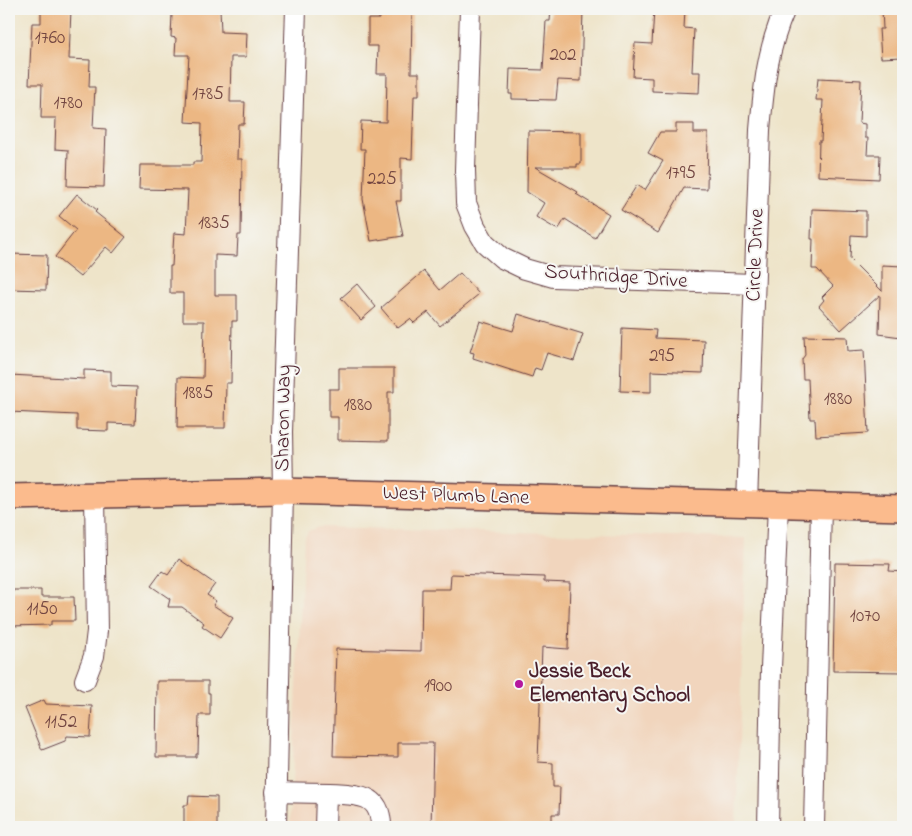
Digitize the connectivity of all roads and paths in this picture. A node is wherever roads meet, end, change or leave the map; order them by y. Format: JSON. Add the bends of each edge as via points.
{"nodes":[{"id":1,"x":296,"y":9,"type":"edge"},
{"id":2,"x":470,"y":9,"type":"edge"},
{"id":3,"x":785,"y":9,"type":"edge"},
{"id":4,"x":754,"y":284,"type":"junction"},
{"id":5,"x":283,"y":491,"type":"junction"},
{"id":6,"x":95,"y":495,"type":"junction"},
{"id":7,"x":9,"y":497,"type":"edge"},
{"id":8,"x":747,"y":504,"type":"junction"},
{"id":9,"x":778,"y":504,"type":"junction"},
{"id":10,"x":821,"y":506,"type":"junction"},
{"id":11,"x":903,"y":508,"type":"edge"},
{"id":12,"x":85,"y":680,"type":"dead end"},
{"id":13,"x":276,"y":792,"type":"junction"},
{"id":14,"x":326,"y":794,"type":"junction"},
{"id":15,"x":379,"y":817,"type":"edge"},
{"id":16,"x":276,"y":827,"type":"edge"},
{"id":17,"x":325,"y":827,"type":"edge"},
{"id":18,"x":768,"y":827,"type":"edge"},
{"id":19,"x":814,"y":827,"type":"edge"}],
"edges":[{"from":1,"to":5,"type":"street","name":"Sharon Way","via":[[282,432]]},
{"from":2,"to":4,"type":"street","name":"Southridge Drive","via":[[466,203],[485,243],[502,258],[553,277]]},
{"from":3,"to":4,"type":"street","name":"Circle Drive","via":[[770,51],[764,82]]},
{"from":4,"to":8,"type":"street","name":"Circle Drive"},
{"from":5,"to":6,"type":"main road","name":"West Plumb Lane"},
{"from":5,"to":8,"type":"main road","name":"West Plumb Lane"},
{"from":5,"to":13,"type":"street","name":"Sharon Way"},
{"from":6,"to":7,"type":"main road","name":"West Plumb Lane"},
{"from":6,"to":12,"type":"street","via":[[97,631],[94,656]]},
{"from":8,"to":9,"type":"main road","name":"West Plumb Lane"},
{"from":9,"to":10,"type":"main road","name":"West Plumb Lane"},
{"from":9,"to":18,"type":"street"},
{"from":10,"to":11,"type":"main road","name":"West Plumb Lane"},
{"from":10,"to":19,"type":"street"},
{"from":13,"to":14,"type":"street"},
{"from":13,"to":16,"type":"street","name":"Sharon Way"},
{"from":14,"to":15,"type":"street","via":[[367,798]]},
{"from":14,"to":17,"type":"street"}]}
